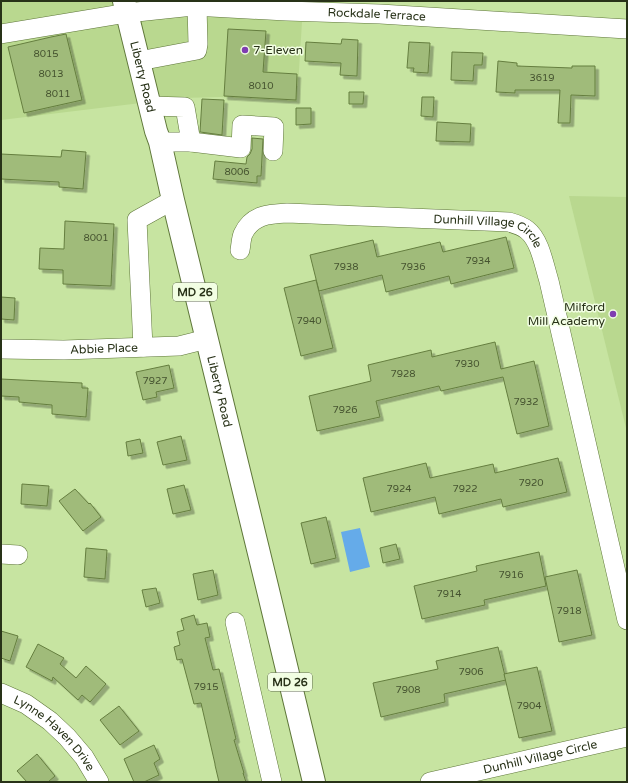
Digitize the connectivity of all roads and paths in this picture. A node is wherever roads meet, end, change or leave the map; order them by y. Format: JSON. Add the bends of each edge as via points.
{"nodes":[{"id":1,"x":197,"y":6,"type":"junction"},
{"id":2,"x":125,"y":7,"type":"edge"},
{"id":3,"x":627,"y":29,"type":"edge"},
{"id":4,"x":1,"y":34,"type":"edge"},
{"id":5,"x":139,"y":61,"type":"junction"},
{"id":6,"x":150,"y":106,"type":"junction"},
{"id":7,"x":160,"y":142,"type":"junction"},
{"id":8,"x":191,"y":142,"type":"junction"},
{"id":9,"x":273,"y":151,"type":"dead end"},
{"id":10,"x":173,"y":200,"type":"junction"},
{"id":11,"x":240,"y":250,"type":"dead end"},
{"id":12,"x":207,"y":339,"type":"junction"},
{"id":13,"x":143,"y":347,"type":"junction"},
{"id":14,"x":1,"y":349,"type":"edge"},
{"id":15,"x":627,"y":620,"type":"edge"},
{"id":16,"x":235,"y":622,"type":"dead end"},
{"id":17,"x":1,"y":693,"type":"edge"},
{"id":18,"x":627,"y":737,"type":"edge"},
{"id":19,"x":99,"y":782,"type":"edge"},
{"id":20,"x":272,"y":782,"type":"edge"},
{"id":21,"x":314,"y":782,"type":"edge"},
{"id":22,"x":430,"y":782,"type":"edge"}],
"edges":[{"from":1,"to":2,"type":"street","name":"Rockdale Terrace"},
{"from":1,"to":3,"type":"street","name":"Rockdale Terrace"},
{"from":1,"to":5,"type":"street","via":[[196,50]]},
{"from":2,"to":4,"type":"street","name":"Rockdale Terrace"},
{"from":2,"to":5,"type":"main road","name":"Liberty Road","number":"MD 26"},
{"from":5,"to":6,"type":"main road","name":"Liberty Road","number":"MD 26"},
{"from":6,"to":7,"type":"main road","name":"Liberty Road","number":"MD 26"},
{"from":6,"to":8,"type":"street","via":[[185,107]]},
{"from":7,"to":8,"type":"street"},
{"from":7,"to":10,"type":"main road","name":"Liberty Road","number":"MD 26"},
{"from":8,"to":9,"type":"street","via":[[242,148],[242,126],[274,127]]},
{"from":10,"to":12,"type":"main road","name":"Liberty Road","number":"MD 26"},
{"from":10,"to":13,"type":"street","via":[[137,220]]},
{"from":11,"to":15,"type":"street","name":"Dunhill Village Circle","via":[[243,235],[248,227],[256,219],[268,214],[510,222],[527,230],[539,246],[549,281]]},
{"from":12,"to":13,"type":"street","name":"Abbie Place","via":[[179,346]]},
{"from":12,"to":21,"type":"main road","name":"Liberty Road","number":"MD 26"},
{"from":13,"to":14,"type":"street","name":"Abbie Place"},
{"from":16,"to":20,"type":"street"},
{"from":17,"to":19,"type":"street","name":"Lynne Haven Drive","via":[[26,704],[50,721],[84,757]]},
{"from":18,"to":22,"type":"street","name":"Dunhill Village Circle"}]}
